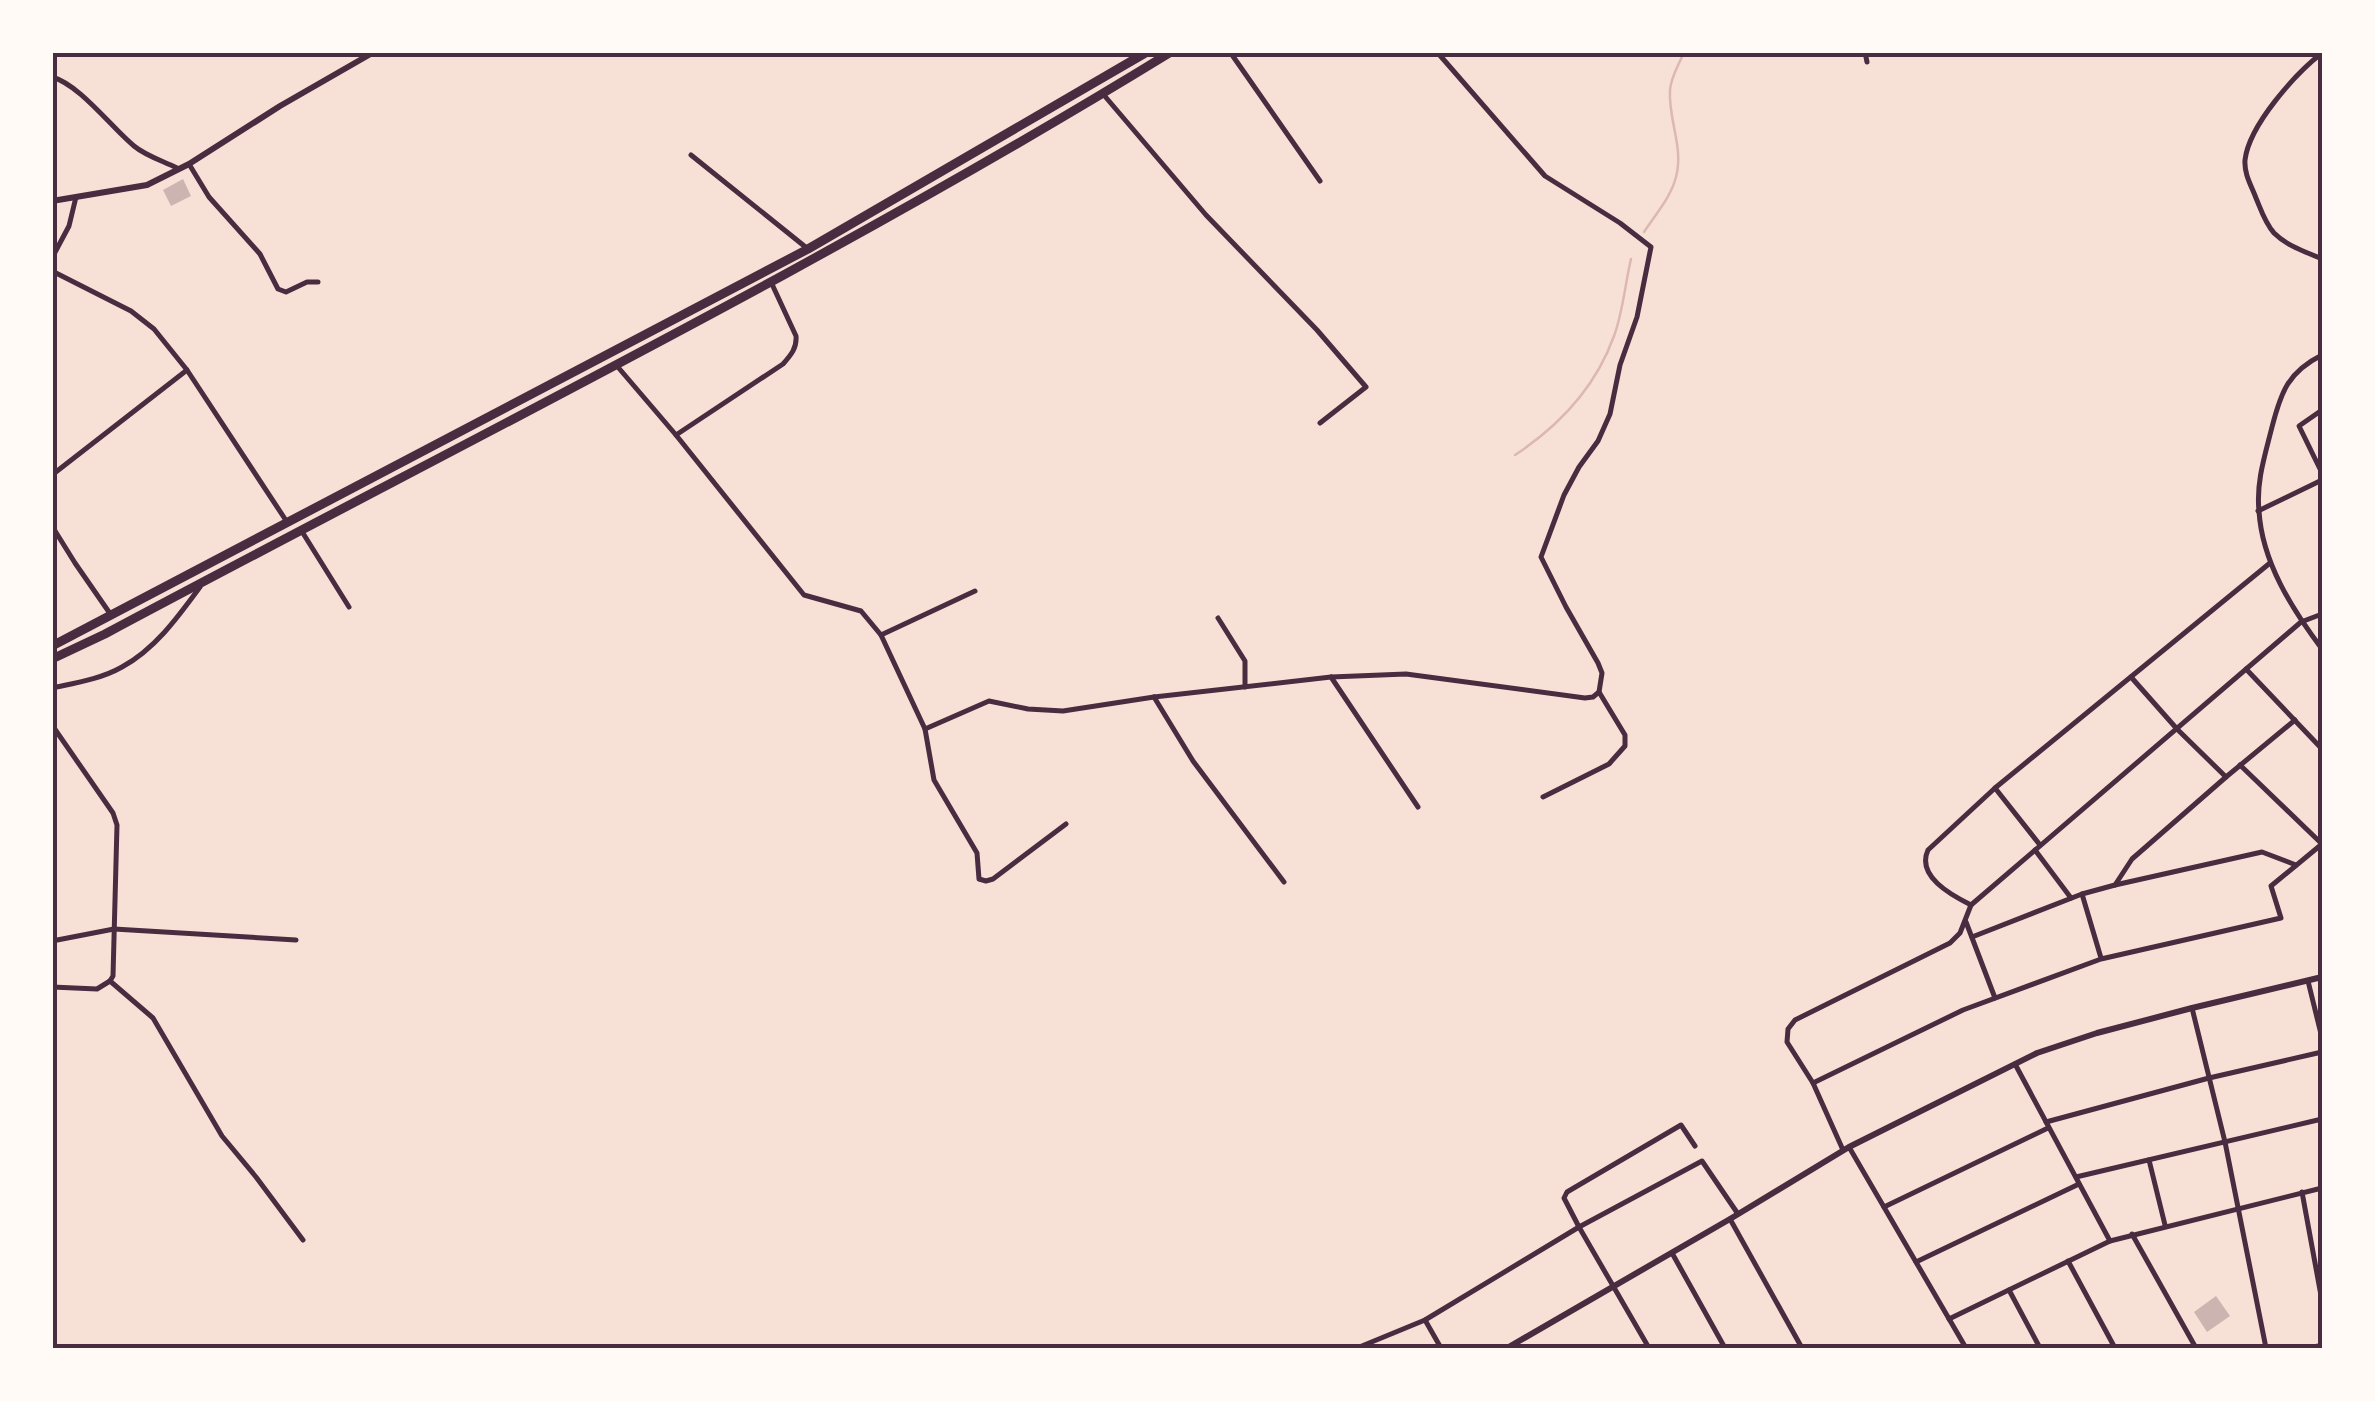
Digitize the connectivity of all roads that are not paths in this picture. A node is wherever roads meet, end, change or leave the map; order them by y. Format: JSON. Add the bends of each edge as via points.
{"nodes":[{"id":1,"x":374,"y":52,"type":"edge"},
{"id":2,"x":1147,"y":52,"type":"edge"},
{"id":3,"x":1171,"y":52,"type":"edge"},
{"id":4,"x":1230,"y":52,"type":"edge"},
{"id":5,"x":1437,"y":52,"type":"edge"},
{"id":6,"x":1865,"y":52,"type":"edge"},
{"id":7,"x":2322,"y":53,"type":"edge"},
{"id":8,"x":1867,"y":62,"type":"dead end"},
{"id":9,"x":52,"y":77,"type":"edge"},
{"id":10,"x":1103,"y":94,"type":"junction"},
{"id":11,"x":691,"y":156,"type":"dead end"},
{"id":12,"x":190,"y":164,"type":"junction"},
{"id":13,"x":179,"y":169,"type":"junction"},
{"id":14,"x":1320,"y":181,"type":"dead end"},
{"id":15,"x":76,"y":197,"type":"junction"},
{"id":16,"x":52,"y":201,"type":"edge"},
{"id":17,"x":808,"y":250,"type":"junction"},
{"id":18,"x":52,"y":258,"type":"edge"},
{"id":19,"x":2322,"y":259,"type":"edge"},
{"id":20,"x":52,"y":271,"type":"edge"},
{"id":21,"x":318,"y":282,"type":"dead end"},
{"id":22,"x":772,"y":282,"type":"junction"},
{"id":23,"x":2322,"y":355,"type":"edge"},
{"id":24,"x":615,"y":364,"type":"junction"},
{"id":25,"x":187,"y":370,"type":"junction"},
{"id":26,"x":2322,"y":410,"type":"edge"},
{"id":27,"x":1320,"y":423,"type":"dead end"},
{"id":28,"x":676,"y":435,"type":"junction"},
{"id":29,"x":52,"y":476,"type":"edge"},
{"id":30,"x":2322,"y":477,"type":"edge"},
{"id":31,"x":2258,"y":512,"type":"junction"},
{"id":32,"x":287,"y":523,"type":"junction"},
{"id":33,"x":52,"y":526,"type":"edge"},
{"id":34,"x":301,"y":530,"type":"junction"},
{"id":35,"x":2270,"y":563,"type":"junction"},
{"id":36,"x":204,"y":581,"type":"junction"},
{"id":37,"x":975,"y":591,"type":"dead end"},
{"id":38,"x":349,"y":607,"type":"dead end"},
{"id":39,"x":2322,"y":614,"type":"edge"},
{"id":40,"x":111,"y":615,"type":"junction"},
{"id":41,"x":1218,"y":618,"type":"dead end"},
{"id":42,"x":2301,"y":622,"type":"junction"},
{"id":43,"x":881,"y":635,"type":"junction"},
{"id":44,"x":52,"y":646,"type":"edge"},
{"id":45,"x":2322,"y":649,"type":"edge"},
{"id":46,"x":52,"y":659,"type":"edge"},
{"id":47,"x":2246,"y":670,"type":"junction"},
{"id":48,"x":1331,"y":677,"type":"junction"},
{"id":49,"x":2131,"y":677,"type":"junction"},
{"id":50,"x":52,"y":688,"type":"edge"},
{"id":51,"x":1245,"y":688,"type":"junction"},
{"id":52,"x":1599,"y":692,"type":"junction"},
{"id":53,"x":1154,"y":697,"type":"junction"},
{"id":54,"x":2295,"y":720,"type":"junction"},
{"id":55,"x":52,"y":725,"type":"edge"},
{"id":56,"x":2177,"y":728,"type":"junction"},
{"id":57,"x":925,"y":729,"type":"junction"},
{"id":58,"x":2322,"y":749,"type":"edge"},
{"id":59,"x":2240,"y":765,"type":"junction"},
{"id":60,"x":2226,"y":776,"type":"junction"},
{"id":61,"x":1996,"y":788,"type":"junction"},
{"id":62,"x":1543,"y":797,"type":"dead end"},
{"id":63,"x":1418,"y":807,"type":"dead end"},
{"id":64,"x":1066,"y":824,"type":"dead end"},
{"id":65,"x":2322,"y":844,"type":"edge"},
{"id":66,"x":2038,"y":848,"type":"junction"},
{"id":67,"x":2296,"y":865,"type":"junction"},
{"id":68,"x":1284,"y":882,"type":"dead end"},
{"id":69,"x":2115,"y":884,"type":"junction"},
{"id":70,"x":2082,"y":894,"type":"junction"},
{"id":71,"x":2072,"y":898,"type":"junction"},
{"id":72,"x":1970,"y":905,"type":"junction"},
{"id":73,"x":1966,"y":922,"type":"junction"},
{"id":74,"x":114,"y":928,"type":"junction"},
{"id":75,"x":1972,"y":937,"type":"junction"},
{"id":76,"x":296,"y":940,"type":"dead end"},
{"id":77,"x":52,"y":942,"type":"edge"},
{"id":78,"x":2101,"y":960,"type":"junction"},
{"id":79,"x":2322,"y":977,"type":"edge"},
{"id":80,"x":110,"y":981,"type":"junction"},
{"id":81,"x":2308,"y":981,"type":"junction"},
{"id":82,"x":52,"y":987,"type":"edge"},
{"id":83,"x":1995,"y":998,"type":"junction"},
{"id":84,"x":2192,"y":1008,"type":"junction"},
{"id":85,"x":2322,"y":1038,"type":"edge"},
{"id":86,"x":2322,"y":1052,"type":"edge"},
{"id":87,"x":2015,"y":1064,"type":"junction"},
{"id":88,"x":2209,"y":1078,"type":"junction"},
{"id":89,"x":1813,"y":1083,"type":"junction"},
{"id":90,"x":2322,"y":1118,"type":"edge"},
{"id":91,"x":2048,"y":1125,"type":"junction"},
{"id":92,"x":2225,"y":1142,"type":"junction"},
{"id":93,"x":1695,"y":1146,"type":"dead end"},
{"id":94,"x":1846,"y":1148,"type":"junction"},
{"id":95,"x":2150,"y":1160,"type":"junction"},
{"id":96,"x":2078,"y":1181,"type":"junction"},
{"id":97,"x":2322,"y":1188,"type":"edge"},
{"id":98,"x":2302,"y":1192,"type":"junction"},
{"id":99,"x":1884,"y":1207,"type":"junction"},
{"id":100,"x":2238,"y":1208,"type":"junction"},
{"id":101,"x":1738,"y":1214,"type":"junction"},
{"id":102,"x":1730,"y":1219,"type":"junction"},
{"id":103,"x":2166,"y":1226,"type":"junction"},
{"id":104,"x":1579,"y":1228,"type":"junction"},
{"id":105,"x":2132,"y":1234,"type":"junction"},
{"id":106,"x":302,"y":1240,"type":"dead end"},
{"id":107,"x":2110,"y":1241,"type":"junction"},
{"id":108,"x":1672,"y":1253,"type":"junction"},
{"id":109,"x":1916,"y":1262,"type":"junction"},
{"id":110,"x":2068,"y":1262,"type":"junction"},
{"id":111,"x":1614,"y":1286,"type":"junction"},
{"id":112,"x":2009,"y":1290,"type":"junction"},
{"id":113,"x":2322,"y":1301,"type":"edge"},
{"id":114,"x":1949,"y":1319,"type":"junction"},
{"id":115,"x":1425,"y":1320,"type":"junction"},
{"id":116,"x":2322,"y":1346,"type":"edge"},
{"id":117,"x":1358,"y":1348,"type":"edge"},
{"id":118,"x":1441,"y":1348,"type":"edge"},
{"id":119,"x":1507,"y":1348,"type":"edge"},
{"id":120,"x":1646,"y":1348,"type":"edge"},
{"id":121,"x":1726,"y":1348,"type":"edge"},
{"id":122,"x":1802,"y":1348,"type":"edge"},
{"id":123,"x":1966,"y":1348,"type":"edge"},
{"id":124,"x":2040,"y":1348,"type":"edge"},
{"id":125,"x":2115,"y":1348,"type":"edge"},
{"id":126,"x":2196,"y":1348,"type":"edge"},
{"id":127,"x":2266,"y":1348,"type":"edge"},
{"id":128,"x":2309,"y":1348,"type":"edge"}],
"edges":[{"from":1,"to":12,"type":"street"},
{"from":2,"to":17,"type":"main road"},
{"from":3,"to":10,"type":"main road"},
{"from":4,"to":14,"type":"street"},
{"from":5,"to":52,"type":"street","via":[[1545,176],[1652,247],[1610,414],[1564,495],[1542,557],[1598,663]]},
{"from":6,"to":8,"type":"street"},
{"from":7,"to":19,"type":"street","via":[[2270,108],[2251,141],[2245,172],[2274,232]]},
{"from":9,"to":13,"type":"street","via":[[74,87],[138,150]]},
{"from":10,"to":22,"type":"main road"},
{"from":10,"to":27,"type":"street","via":[[1206,216],[1366,386]]},
{"from":11,"to":17,"type":"street"},
{"from":12,"to":13,"type":"street"},
{"from":12,"to":21,"type":"street","via":[[260,254],[278,289]]},
{"from":13,"to":15,"type":"street","via":[[147,184]]},
{"from":15,"to":16,"type":"street"},
{"from":15,"to":18,"type":"street","via":[[70,226]]},
{"from":17,"to":32,"type":"main road"},
{"from":20,"to":25,"type":"street","via":[[131,311]]},
{"from":22,"to":24,"type":"main road"},
{"from":22,"to":28,"type":"street","via":[[796,336],[792,353]]},
{"from":23,"to":31,"type":"street","via":[[2294,374],[2281,393],[2260,470]]},
{"from":24,"to":28,"type":"street"},
{"from":24,"to":34,"type":"main road"},
{"from":25,"to":29,"type":"street"},
{"from":25,"to":32,"type":"street"},
{"from":26,"to":30,"type":"street","via":[[2299,426]]},
{"from":28,"to":43,"type":"street","via":[[804,595],[861,611]]},
{"from":30,"to":31,"type":"street"},
{"from":31,"to":35,"type":"street"},
{"from":32,"to":40,"type":"main road"},
{"from":33,"to":40,"type":"street"},
{"from":34,"to":36,"type":"main road"},
{"from":34,"to":38,"type":"street"},
{"from":35,"to":42,"type":"street"},
{"from":35,"to":49,"type":"street"},
{"from":36,"to":46,"type":"main road"},
{"from":36,"to":50,"type":"street","via":[[146,651],[120,669]]},
{"from":37,"to":43,"type":"street"},
{"from":39,"to":42,"type":"street"},
{"from":40,"to":44,"type":"main road"},
{"from":41,"to":51,"type":"street","via":[[1245,661]]},
{"from":42,"to":45,"type":"street"},
{"from":42,"to":47,"type":"street"},
{"from":43,"to":57,"type":"street"},
{"from":47,"to":54,"type":"street"},
{"from":47,"to":56,"type":"street"},
{"from":48,"to":51,"type":"street"},
{"from":48,"to":52,"type":"street","via":[[1406,674],[1585,698]]},
{"from":48,"to":63,"type":"street"},
{"from":49,"to":56,"type":"street"},
{"from":49,"to":61,"type":"street"},
{"from":51,"to":53,"type":"street"},
{"from":52,"to":62,"type":"street","via":[[1625,746],[1609,764]]},
{"from":53,"to":57,"type":"street","via":[[1063,711],[989,701]]},
{"from":53,"to":68,"type":"street"},
{"from":54,"to":58,"type":"street"},
{"from":54,"to":59,"type":"street"},
{"from":55,"to":74,"type":"street","via":[[117,824]]},
{"from":56,"to":60,"type":"street"},
{"from":56,"to":66,"type":"street"},
{"from":57,"to":64,"type":"street","via":[[934,780],[977,854],[980,880],[992,879]]},
{"from":59,"to":60,"type":"street"},
{"from":59,"to":65,"type":"street"},
{"from":60,"to":69,"type":"street","via":[[2132,859]]},
{"from":61,"to":66,"type":"street"},
{"from":61,"to":72,"type":"street","via":[[1924,860],[1934,879]]},
{"from":65,"to":67,"type":"street"},
{"from":66,"to":71,"type":"street"},
{"from":66,"to":72,"type":"street"},
{"from":67,"to":69,"type":"street","via":[[2262,852]]},
{"from":67,"to":78,"type":"street","via":[[2271,886],[2281,918]]},
{"from":69,"to":70,"type":"street"},
{"from":70,"to":71,"type":"street"},
{"from":70,"to":78,"type":"street"},
{"from":71,"to":75,"type":"street"},
{"from":72,"to":73,"type":"street"},
{"from":73,"to":75,"type":"street"},
{"from":73,"to":89,"type":"street","via":[[1950,943],[1790,1024],[1787,1042]]},
{"from":74,"to":76,"type":"street"},
{"from":74,"to":77,"type":"street"},
{"from":74,"to":80,"type":"street"},
{"from":75,"to":83,"type":"street"},
{"from":78,"to":83,"type":"street"},
{"from":79,"to":81,"type":"street"},
{"from":80,"to":82,"type":"street","via":[[98,989]]},
{"from":80,"to":106,"type":"street","via":[[153,1018],[222,1136]]},
{"from":81,"to":84,"type":"street"},
{"from":81,"to":85,"type":"street"},
{"from":83,"to":89,"type":"street"},
{"from":84,"to":87,"type":"street"},
{"from":84,"to":88,"type":"street"},
{"from":86,"to":88,"type":"street"},
{"from":87,"to":91,"type":"street"},
{"from":87,"to":94,"type":"street"},
{"from":88,"to":91,"type":"street"},
{"from":88,"to":92,"type":"street"},
{"from":89,"to":94,"type":"street"},
{"from":90,"to":92,"type":"street"},
{"from":91,"to":96,"type":"street"},
{"from":91,"to":99,"type":"street"},
{"from":92,"to":95,"type":"street"},
{"from":92,"to":100,"type":"street"},
{"from":93,"to":104,"type":"street","via":[[1680,1125],[1567,1192],[1564,1200]]},
{"from":94,"to":99,"type":"street"},
{"from":94,"to":101,"type":"street"},
{"from":95,"to":96,"type":"street"},
{"from":95,"to":103,"type":"street"},
{"from":96,"to":107,"type":"street"},
{"from":96,"to":109,"type":"street"},
{"from":97,"to":98,"type":"street"},
{"from":98,"to":100,"type":"street"},
{"from":98,"to":113,"type":"street"},
{"from":99,"to":109,"type":"street"},
{"from":100,"to":103,"type":"street"},
{"from":100,"to":127,"type":"street"},
{"from":101,"to":102,"type":"street"},
{"from":101,"to":104,"type":"street","via":[[1702,1161]]},
{"from":102,"to":108,"type":"street"},
{"from":102,"to":122,"type":"street"},
{"from":103,"to":105,"type":"street"},
{"from":104,"to":111,"type":"street"},
{"from":104,"to":115,"type":"street"},
{"from":105,"to":107,"type":"street"},
{"from":105,"to":126,"type":"street"},
{"from":107,"to":110,"type":"street"},
{"from":108,"to":111,"type":"street"},
{"from":108,"to":121,"type":"street"},
{"from":109,"to":114,"type":"street"},
{"from":110,"to":112,"type":"street"},
{"from":110,"to":125,"type":"street"},
{"from":111,"to":119,"type":"street"},
{"from":111,"to":120,"type":"street"},
{"from":112,"to":114,"type":"street"},
{"from":112,"to":124,"type":"street"},
{"from":114,"to":123,"type":"street"},
{"from":115,"to":117,"type":"street"},
{"from":115,"to":118,"type":"street"},
{"from":116,"to":128,"type":"street"}]}
